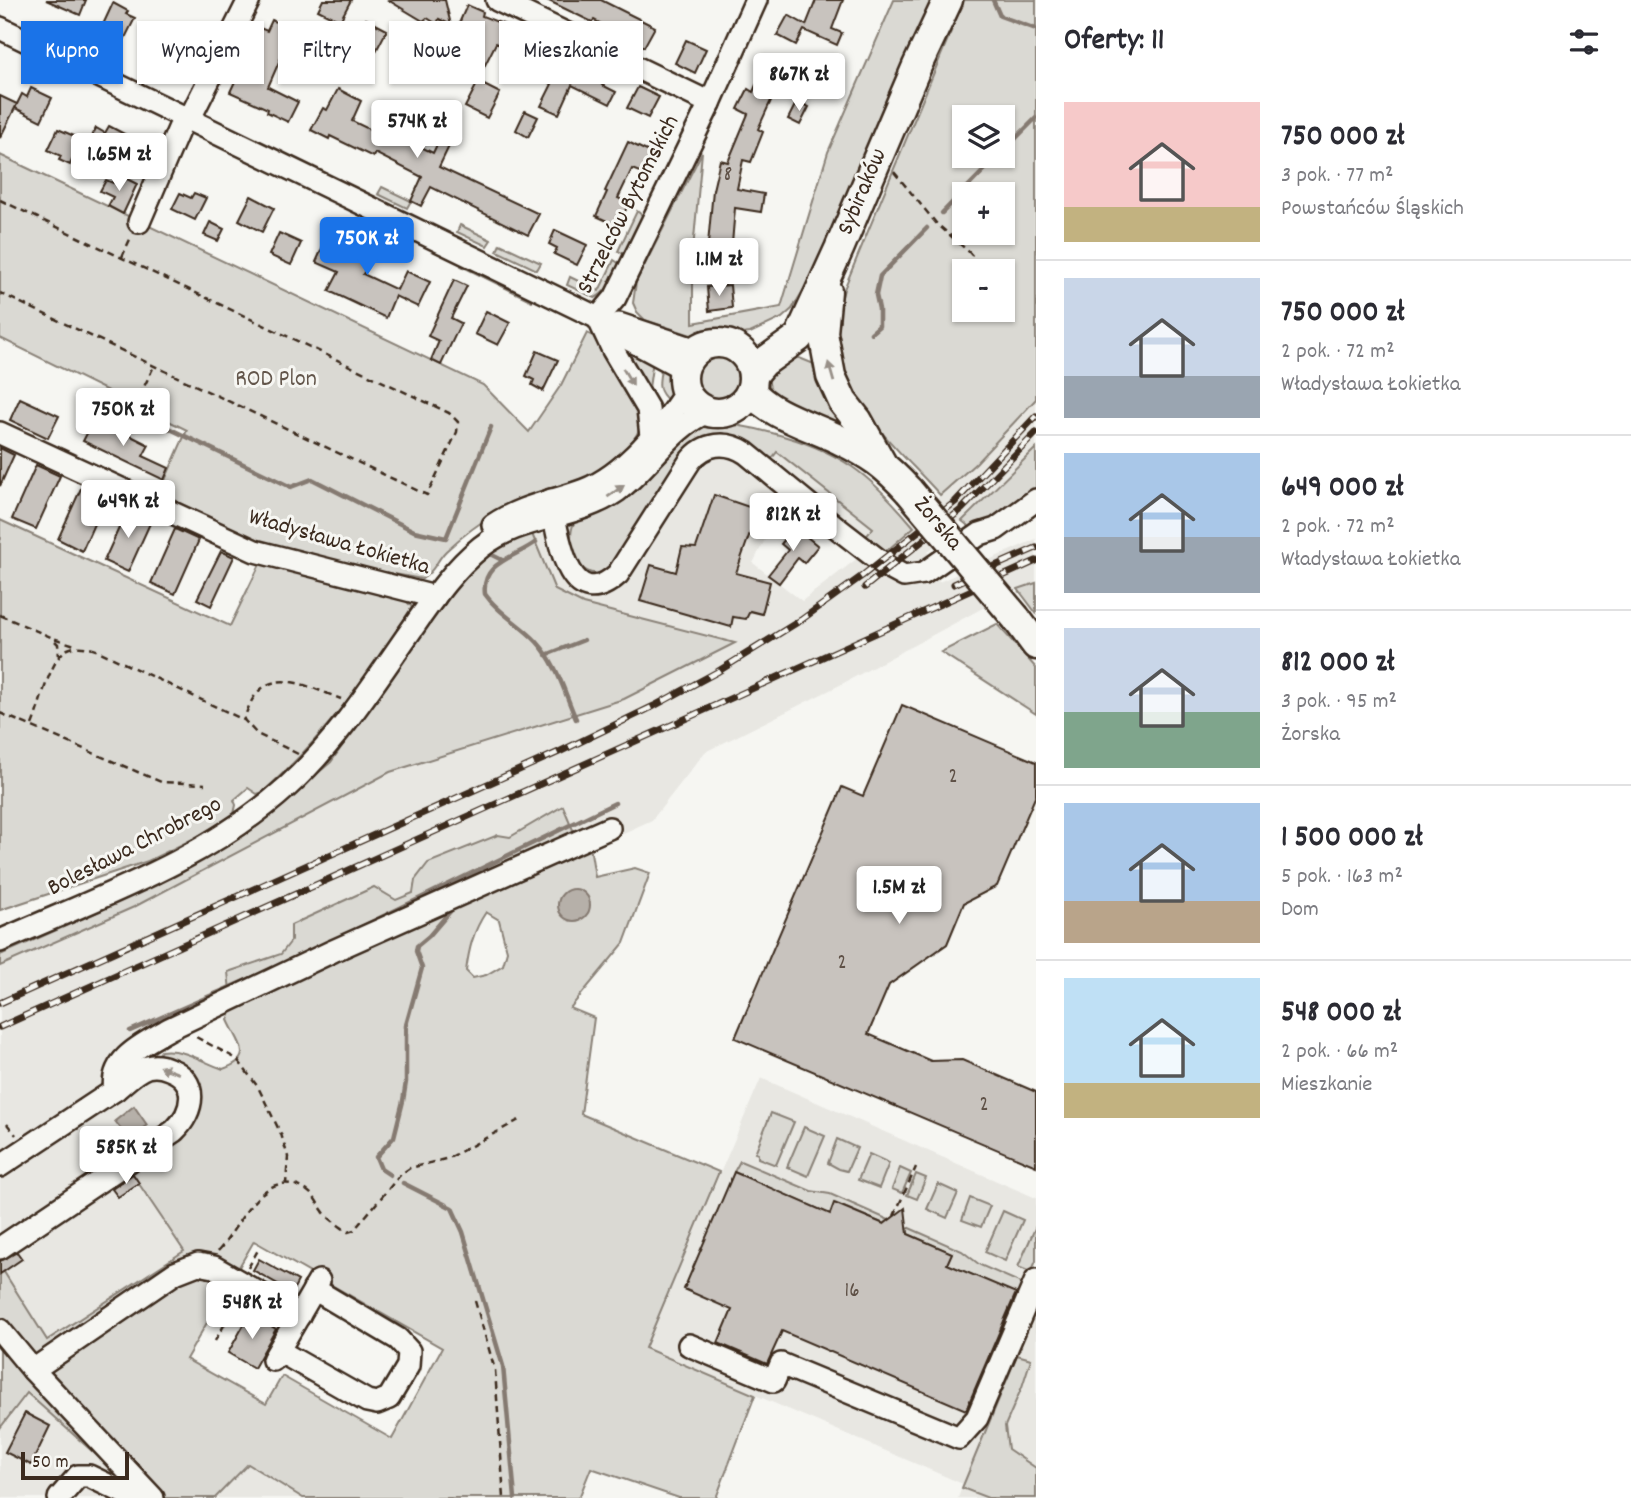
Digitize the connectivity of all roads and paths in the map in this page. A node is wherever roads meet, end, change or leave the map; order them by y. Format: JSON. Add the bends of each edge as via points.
{"nodes":[{"id":1,"x":249,"y":0,"type":"edge"},
{"id":2,"x":496,"y":0,"type":"edge"},
{"id":3,"x":756,"y":0,"type":"edge"},
{"id":4,"x":948,"y":0,"type":"edge"},
{"id":5,"x":0,"y":28,"type":"edge"},
{"id":6,"x":710,"y":103,"type":"junction"},
{"id":7,"x":186,"y":119,"type":"junction"},
{"id":8,"x":878,"y":160,"type":"junction"},
{"id":9,"x":0,"y":200,"type":"edge"},
{"id":10,"x":139,"y":222,"type":"joint"},
{"id":11,"x":122,"y":258,"type":"junction"},
{"id":12,"x":975,"y":259,"type":"edge"},
{"id":13,"x":828,"y":273,"type":"junction"},
{"id":14,"x":0,"y":293,"type":"edge"},
{"id":15,"x":812,"y":307,"type":"junction"},
{"id":16,"x":598,"y":318,"type":"junction"},
{"id":17,"x":734,"y":347,"type":"junction"},
{"id":18,"x":154,"y":366,"type":"junction"},
{"id":19,"x":689,"y":370,"type":"junction"},
{"id":20,"x":752,"y":383,"type":"junction"},
{"id":21,"x":717,"y":412,"type":"junction"},
{"id":22,"x":129,"y":418,"type":"dead end"},
{"id":23,"x":815,"y":430,"type":"junction"},
{"id":24,"x":0,"y":433,"type":"edge"},
{"id":25,"x":651,"y":436,"type":"junction"},
{"id":26,"x":881,"y":462,"type":"junction"},
{"id":27,"x":1036,"y":500,"type":"edge"},
{"id":28,"x":552,"y":508,"type":"junction"},
{"id":29,"x":437,"y":593,"type":"junction"},
{"id":30,"x":0,"y":615,"type":"edge"},
{"id":31,"x":53,"y":638,"type":"junction"},
{"id":32,"x":1036,"y":645,"type":"edge"},
{"id":33,"x":80,"y":647,"type":"junction"},
{"id":34,"x":59,"y":658,"type":"junction"},
{"id":35,"x":341,"y":699,"type":"dead end"},
{"id":36,"x":0,"y":713,"type":"edge"},
{"id":37,"x":244,"y":720,"type":"junction"},
{"id":38,"x":32,"y":725,"type":"junction"},
{"id":39,"x":304,"y":757,"type":"dead end"},
{"id":40,"x":205,"y":784,"type":"dead end"},
{"id":41,"x":609,"y":828,"type":"dead end"},
{"id":42,"x":0,"y":941,"type":"edge"},
{"id":43,"x":169,"y":1029,"type":"junction"},
{"id":44,"x":114,"y":1087,"type":"junction"},
{"id":45,"x":519,"y":1119,"type":"dead end"},
{"id":46,"x":0,"y":1151,"type":"edge"},
{"id":47,"x":0,"y":1166,"type":"edge"},
{"id":48,"x":916,"y":1167,"type":"dead end"},
{"id":49,"x":286,"y":1184,"type":"junction"},
{"id":50,"x":894,"y":1216,"type":"dead end"},
{"id":51,"x":0,"y":1248,"type":"edge"},
{"id":52,"x":206,"y":1264,"type":"junction"},
{"id":53,"x":1036,"y":1279,"type":"edge"},
{"id":54,"x":246,"y":1285,"type":"junction"},
{"id":55,"x":475,"y":1301,"type":"dead end"},
{"id":56,"x":299,"y":1316,"type":"junction"},
{"id":57,"x":0,"y":1330,"type":"edge"},
{"id":58,"x":215,"y":1341,"type":"dead end"},
{"id":59,"x":689,"y":1345,"type":"dead end"},
{"id":60,"x":33,"y":1370,"type":"junction"},
{"id":61,"x":59,"y":1498,"type":"edge"},
{"id":62,"x":146,"y":1498,"type":"edge"},
{"id":63,"x":504,"y":1498,"type":"edge"}],
"edges":[{"from":1,"to":7,"type":"street"},
{"from":2,"to":6,"type":"street"},
{"from":3,"to":6,"type":"street","name":"Strzelców Bytomskich"},
{"from":4,"to":8,"type":"main road","name":"Sybiraków"},
{"from":5,"to":7,"type":"street"},
{"from":6,"to":16,"type":"street","name":"Strzelców Bytomskich","via":[[613,303]]},
{"from":7,"to":10,"type":"street"},
{"from":7,"to":16,"type":"street"},
{"from":8,"to":12,"type":"path"},
{"from":8,"to":13,"type":"main road","name":"Sybiraków"},
{"from":9,"to":11,"type":"path"},
{"from":10,"to":11,"type":"path"},
{"from":11,"to":18,"type":"path","via":[[449,413],[457,419],[458,428],[427,495]]},
{"from":13,"to":15,"type":"main road","name":"Sybiraków"},
{"from":26,"to":13,"type":"main road","one_way":true,"via":[[843,402],[829,368],[823,333]]},
{"from":14,"to":18,"type":"path"},
{"from":15,"to":17,"type":"main road","name":"Sybiraków","via":[[781,331],[753,345]]},
{"from":15,"to":20,"type":"main road","name":"Sybiraków","via":[[799,337],[764,362]]},
{"from":16,"to":19,"type":"street","via":[[635,328]]},
{"from":16,"to":25,"type":"street","one_way":true,"via":[[648,409]]},
{"from":17,"to":19,"type":"main road","via":[[718,343]]},
{"from":17,"to":20,"type":"main road","via":[[747,358]]},
{"from":18,"to":22,"type":"path"},
{"from":19,"to":21,"type":"main road","via":[[697,406]]},
{"from":19,"to":25,"type":"street","name":"Bolesława Chrobrego","via":[[671,415]]},
{"from":20,"to":21,"type":"main road","via":[[741,405]]},
{"from":20,"to":23,"type":"main road","name":"Żorska","via":[[765,406]]},
{"from":21,"to":23,"type":"main road","name":"Żorska"},
{"from":28,"to":21,"type":"street","name":"Bolesława Chrobrego","one_way":true,"via":[[586,507],[612,495],[691,422]]},
{"from":23,"to":26,"type":"main road","name":"Żorska"},
{"from":24,"to":29,"type":"street","name":"Władysława Łokietka","via":[[255,551]]},
{"from":25,"to":28,"type":"street","name":"Bolesława Chrobrego","via":[[600,483]]},
{"from":26,"to":32,"type":"main road","name":"Żorska","bridge":true},
{"from":27,"to":28,"type":"street","via":[[924,573],[897,574],[746,453],[727,445],[710,446],[693,457],[618,574],[593,586],[571,572],[561,553]]},
{"from":28,"to":29,"type":"street","name":"Bolesława Chrobrego","via":[[511,513],[475,538],[450,565]]},
{"from":29,"to":42,"type":"street","name":"Bolesława Chrobrego","via":[[329,744],[256,813],[178,861]]},
{"from":30,"to":31,"type":"path"},
{"from":31,"to":33,"type":"path"},
{"from":31,"to":34,"type":"path"},
{"from":33,"to":34,"type":"path","via":[[70,648]]},
{"from":33,"to":37,"type":"path","via":[[96,650]]},
{"from":34,"to":38,"type":"path"},
{"from":35,"to":37,"type":"path","via":[[284,680],[267,686],[254,698]]},
{"from":36,"to":38,"type":"path"},
{"from":37,"to":39,"type":"path","via":[[257,734]]},
{"from":38,"to":40,"type":"path","via":[[161,782]]},
{"from":41,"to":43,"type":"street"},
{"from":43,"to":44,"type":"street","via":[[125,1058],[116,1069]]},
{"from":43,"to":49,"type":"path","via":[[214,1044],[237,1059],[281,1135],[288,1157]]},
{"from":44,"to":46,"type":"street","via":[[94,1089],[13,1131]]},
{"from":44,"to":47,"type":"street"},
{"from":51,"to":44,"type":"street","one_way":true,"via":[[174,1131],[191,1103],[187,1080],[166,1067],[145,1067]]},
{"from":45,"to":49,"type":"path","via":[[449,1158],[410,1168],[348,1232],[324,1213],[316,1198]]},
{"from":48,"to":50,"type":"path"},
{"from":49,"to":52,"type":"path","via":[[262,1193]]},
{"from":52,"to":54,"type":"street"},
{"from":52,"to":60,"type":"street","via":[[175,1273]]},
{"from":53,"to":59,"type":"street","via":[[977,1418],[959,1438],[781,1364],[774,1381]]},
{"from":54,"to":56,"type":"street"},
{"from":54,"to":58,"type":"path"},
{"from":55,"to":63,"type":"path","via":[[495,1370]]},
{"from":56,"to":56,"type":"street","via":[[316,1285],[398,1339],[407,1347],[409,1362],[391,1395],[382,1402],[368,1401],[276,1356]]},
{"from":57,"to":60,"type":"street"},
{"from":60,"to":62,"type":"street"},
{"from":61,"to":62,"type":"street","via":[[78,1476]]}]}
